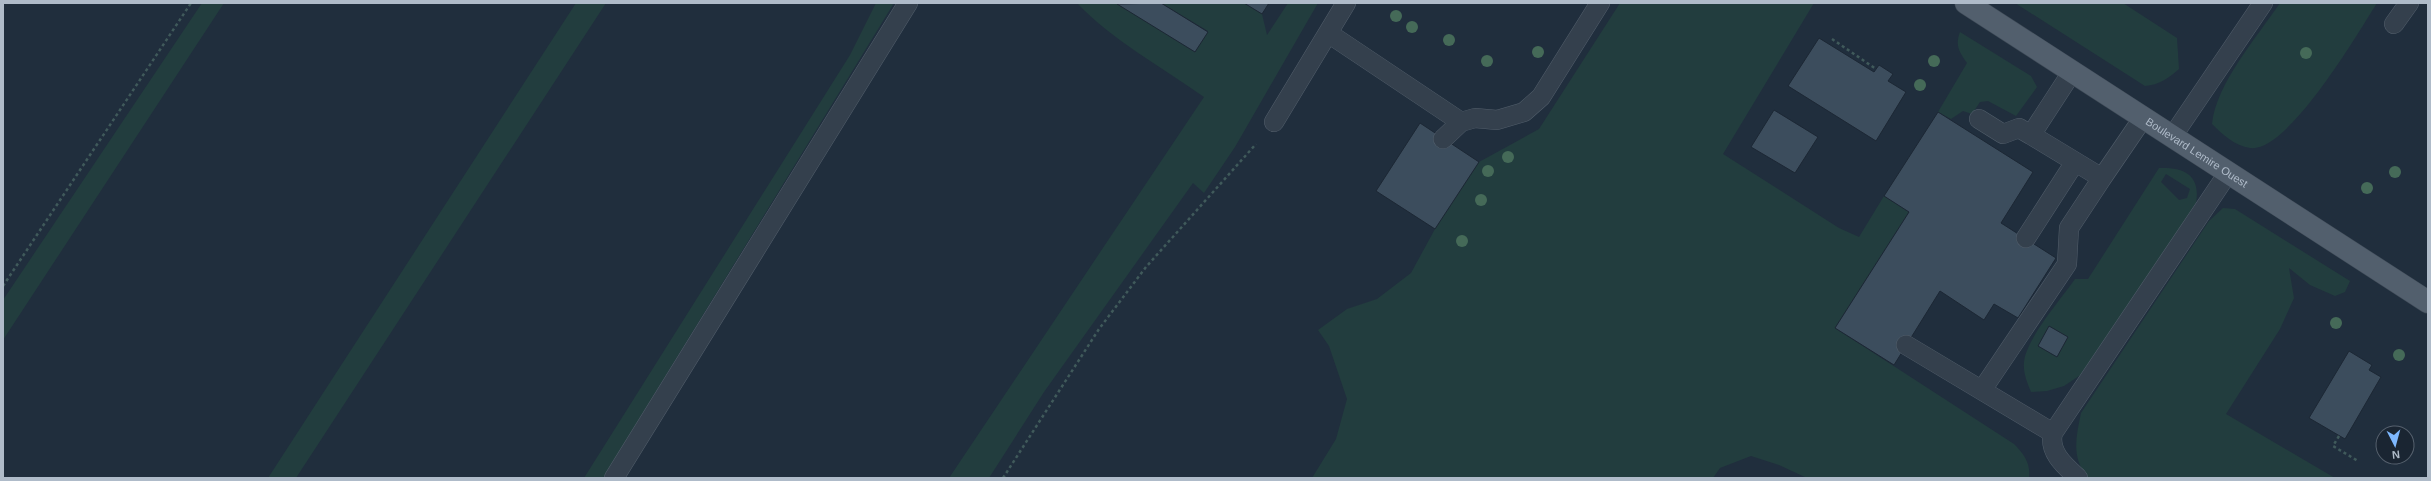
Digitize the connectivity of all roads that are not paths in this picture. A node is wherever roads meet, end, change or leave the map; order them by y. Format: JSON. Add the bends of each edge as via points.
{"nodes":[{"id":1,"x":908,"y":3,"type":"edge"},
{"id":2,"x":1346,"y":3,"type":"edge"},
{"id":3,"x":1600,"y":3,"type":"edge"},
{"id":4,"x":1966,"y":3,"type":"edge"},
{"id":5,"x":2263,"y":3,"type":"edge"},
{"id":6,"x":2409,"y":3,"type":"edge"},
{"id":7,"x":2394,"y":24,"type":"dead end"},
{"id":8,"x":1328,"y":33,"type":"junction"},
{"id":9,"x":2072,"y":72,"type":"junction"},
{"id":10,"x":2142,"y":118,"type":"junction"},
{"id":11,"x":1979,"y":119,"type":"dead end"},
{"id":12,"x":1274,"y":122,"type":"road end"},
{"id":13,"x":1461,"y":122,"type":"junction"},
{"id":14,"x":2031,"y":135,"type":"junction"},
{"id":15,"x":2172,"y":136,"type":"junction"},
{"id":16,"x":1443,"y":139,"type":"dead end"},
{"id":17,"x":2075,"y":162,"type":"junction"},
{"id":18,"x":2228,"y":173,"type":"junction"},
{"id":19,"x":2102,"y":178,"type":"junction"},
{"id":20,"x":2026,"y":238,"type":"dead end"},
{"id":21,"x":2428,"y":302,"type":"edge"},
{"id":22,"x":1906,"y":345,"type":"dead end"},
{"id":23,"x":1982,"y":390,"type":"junction"},
{"id":24,"x":2053,"y":433,"type":"junction"},
{"id":25,"x":614,"y":478,"type":"edge"},
{"id":26,"x":2078,"y":478,"type":"edge"}],
"edges":[{"from":1,"to":25,"type":"lane"},
{"from":2,"to":8,"type":"lane"},
{"from":3,"to":13,"type":"lane","via":[[1554,80],[1524,112],[1497,120],[1475,118]]},
{"from":4,"to":9,"type":"main road","name":"Boulevard Lemire Ouest"},
{"from":5,"to":15,"type":"lane"},
{"from":6,"to":7,"type":"lane"},
{"from":8,"to":12,"type":"lane"},
{"from":8,"to":13,"type":"lane"},
{"from":9,"to":10,"type":"main road","name":"Boulevard Lemire Ouest"},
{"from":9,"to":14,"type":"lane"},
{"from":10,"to":15,"type":"main road","name":"Boulevard Lemire Ouest"},
{"from":10,"to":19,"type":"lane"},
{"from":11,"to":14,"type":"lane","via":[[2003,134],[2019,128]]},
{"from":13,"to":16,"type":"lane"},
{"from":14,"to":17,"type":"lane"},
{"from":15,"to":18,"type":"main road","name":"Boulevard Lemire Ouest"},
{"from":17,"to":19,"type":"lane"},
{"from":17,"to":20,"type":"lane"},
{"from":18,"to":21,"type":"main road","name":"Boulevard Lemire Ouest"},
{"from":18,"to":24,"type":"lane"},
{"from":19,"to":23,"type":"lane","via":[[2069,228],[2067,264]]},
{"from":22,"to":23,"type":"lane"},
{"from":23,"to":24,"type":"lane"},
{"from":24,"to":26,"type":"lane","via":[[2053,450]]}]}
